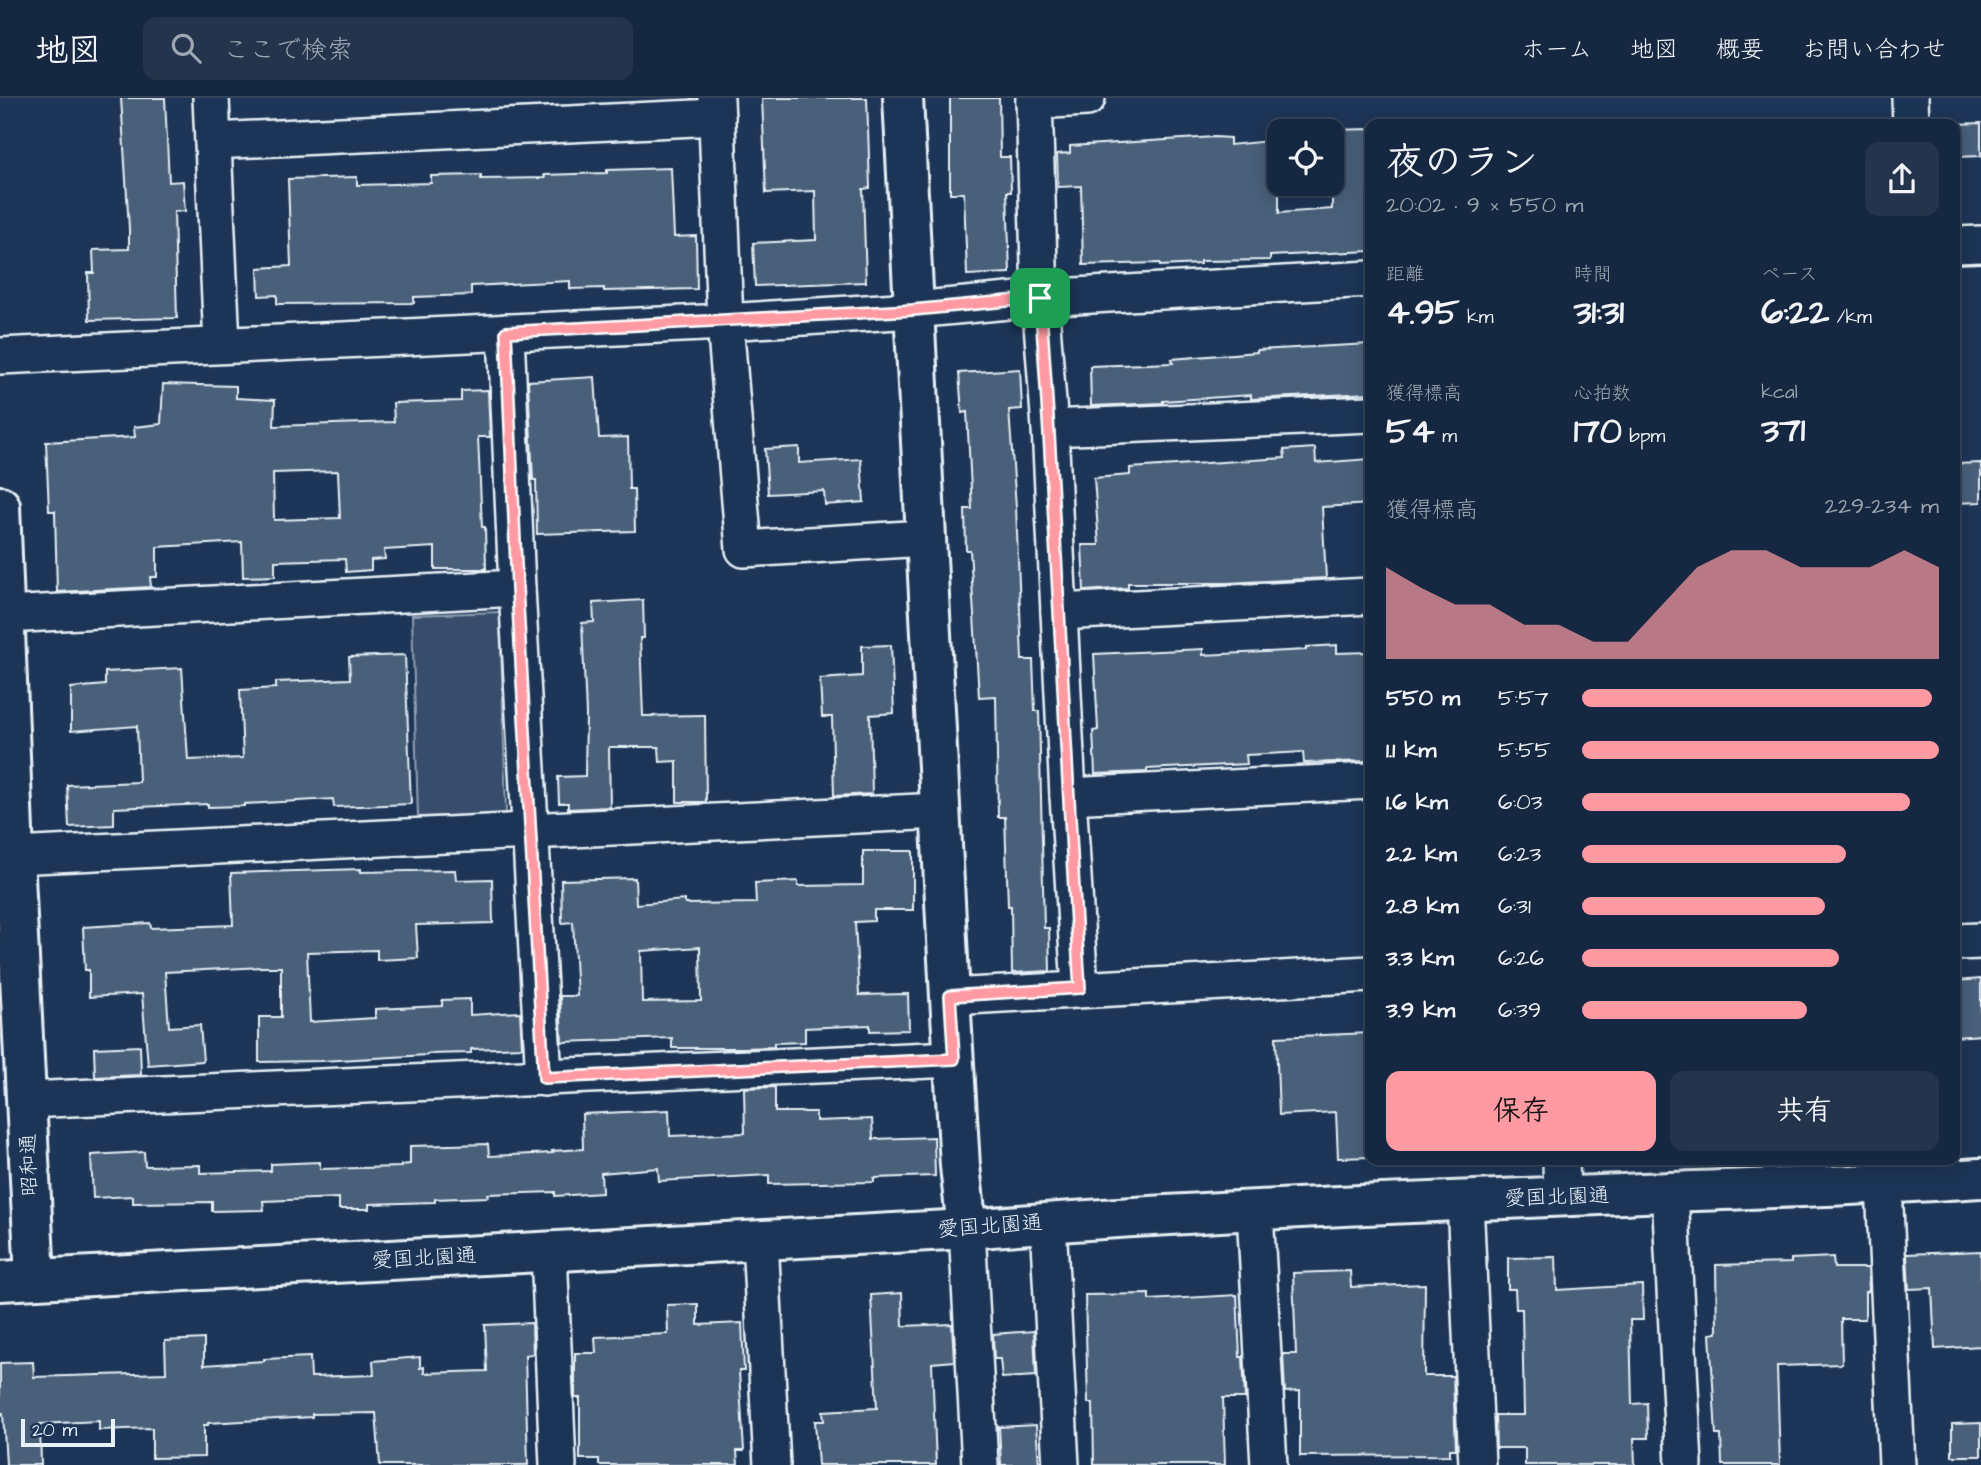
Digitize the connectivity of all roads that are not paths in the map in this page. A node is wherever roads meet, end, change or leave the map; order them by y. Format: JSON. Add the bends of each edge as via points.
{"nodes":[{"id":1,"x":211,"y":98,"type":"edge"},
{"id":2,"x":903,"y":98,"type":"edge"},
{"id":3,"x":1087,"y":98,"type":"edge"},
{"id":4,"x":1910,"y":98,"type":"edge"},
{"id":5,"x":1034,"y":99,"type":"edge"},
{"id":6,"x":717,"y":107,"type":"edge"},
{"id":7,"x":1911,"y":119,"type":"edge"},
{"id":8,"x":213,"y":141,"type":"junction"},
{"id":9,"x":1981,"y":244,"type":"edge"},
{"id":10,"x":1960,"y":245,"type":"edge"},
{"id":11,"x":1365,"y":279,"type":"edge"},
{"id":12,"x":1040,"y":298,"type":"junction"},
{"id":13,"x":913,"y":310,"type":"junction"},
{"id":14,"x":725,"y":322,"type":"junction"},
{"id":15,"x":506,"y":332,"type":"junction"},
{"id":16,"x":222,"y":345,"type":"junction"},
{"id":17,"x":0,"y":356,"type":"edge"},
{"id":18,"x":1365,"y":414,"type":"edge"},
{"id":19,"x":1049,"y":428,"type":"junction"},
{"id":20,"x":0,"y":506,"type":"edge"},
{"id":21,"x":925,"y":538,"type":"junction"},
{"id":22,"x":517,"y":588,"type":"junction"},
{"id":23,"x":1365,"y":596,"type":"edge"},
{"id":24,"x":1059,"y":612,"type":"junction"},
{"id":25,"x":5,"y":615,"type":"junction"},
{"id":26,"x":1365,"y":781,"type":"edge"},
{"id":27,"x":1068,"y":796,"type":"junction"},
{"id":28,"x":940,"y":811,"type":"junction"},
{"id":29,"x":530,"y":831,"type":"junction"},
{"id":30,"x":15,"y":856,"type":"junction"},
{"id":31,"x":1981,"y":941,"type":"edge"},
{"id":32,"x":1960,"y":942,"type":"edge"},
{"id":33,"x":1365,"y":974,"type":"edge"},
{"id":34,"x":1080,"y":988,"type":"junction"},
{"id":35,"x":950,"y":996,"type":"junction"},
{"id":36,"x":954,"y":1059,"type":"junction"},
{"id":37,"x":544,"y":1078,"type":"junction"},
{"id":38,"x":26,"y":1100,"type":"junction"},
{"id":39,"x":1981,"y":1178,"type":"edge"},
{"id":40,"x":1562,"y":1179,"type":"edge"},
{"id":41,"x":1884,"y":1185,"type":"junction"},
{"id":42,"x":1670,"y":1192,"type":"junction"},
{"id":43,"x":1465,"y":1200,"type":"junction"},
{"id":44,"x":1255,"y":1211,"type":"junction"},
{"id":45,"x":1048,"y":1222,"type":"junction"},
{"id":46,"x":967,"y":1229,"type":"junction"},
{"id":47,"x":760,"y":1240,"type":"junction"},
{"id":48,"x":549,"y":1251,"type":"junction"},
{"id":49,"x":18,"y":1280,"type":"edge"},
{"id":50,"x":558,"y":1465,"type":"edge"},
{"id":51,"x":772,"y":1465,"type":"edge"},
{"id":52,"x":980,"y":1465,"type":"edge"},
{"id":53,"x":1061,"y":1465,"type":"edge"},
{"id":54,"x":1269,"y":1465,"type":"edge"},
{"id":55,"x":1477,"y":1465,"type":"edge"},
{"id":56,"x":1684,"y":1465,"type":"edge"},
{"id":57,"x":1897,"y":1465,"type":"edge"}],
"edges":[{"from":1,"to":8,"type":"street"},
{"from":2,"to":13,"type":"street"},
{"from":3,"to":5,"type":"street"},
{"from":4,"to":7,"type":"street"},
{"from":5,"to":12,"type":"street"},
{"from":6,"to":8,"type":"street"},
{"from":6,"to":14,"type":"street"},
{"from":8,"to":16,"type":"street"},
{"from":9,"to":10,"type":"street"},
{"from":11,"to":12,"type":"street"},
{"from":12,"to":13,"type":"street"},
{"from":12,"to":19,"type":"street"},
{"from":13,"to":14,"type":"street"},
{"from":13,"to":21,"type":"street"},
{"from":14,"to":15,"type":"street"},
{"from":14,"to":21,"type":"street","via":[[744,550]]},
{"from":15,"to":16,"type":"street"},
{"from":15,"to":22,"type":"street"},
{"from":16,"to":17,"type":"street"},
{"from":18,"to":19,"type":"street"},
{"from":19,"to":24,"type":"street"},
{"from":20,"to":25,"type":"street","name":"昭和通"},
{"from":21,"to":28,"type":"street"},
{"from":22,"to":25,"type":"street"},
{"from":22,"to":29,"type":"street"},
{"from":23,"to":24,"type":"street"},
{"from":24,"to":27,"type":"street"},
{"from":25,"to":30,"type":"street","name":"昭和通"},
{"from":26,"to":27,"type":"street"},
{"from":27,"to":34,"type":"street"},
{"from":28,"to":29,"type":"street"},
{"from":28,"to":35,"type":"street"},
{"from":29,"to":30,"type":"street"},
{"from":29,"to":37,"type":"street"},
{"from":30,"to":38,"type":"street","name":"昭和通"},
{"from":31,"to":32,"type":"street"},
{"from":33,"to":34,"type":"street"},
{"from":34,"to":35,"type":"street"},
{"from":35,"to":36,"type":"street"},
{"from":36,"to":37,"type":"street"},
{"from":36,"to":46,"type":"street"},
{"from":37,"to":38,"type":"street"},
{"from":38,"to":49,"type":"street","name":"昭和通"},
{"from":39,"to":41,"type":"street","name":"愛国北園通"},
{"from":40,"to":42,"type":"street","name":"愛国北園通"},
{"from":40,"to":43,"type":"street","name":"愛国北園通"},
{"from":41,"to":42,"type":"street","name":"愛国北園通"},
{"from":41,"to":57,"type":"street"},
{"from":42,"to":56,"type":"street"},
{"from":43,"to":44,"type":"street","name":"愛国北園通"},
{"from":43,"to":55,"type":"street"},
{"from":44,"to":45,"type":"street","name":"愛国北園通"},
{"from":44,"to":54,"type":"street"},
{"from":45,"to":46,"type":"street","name":"愛国北園通"},
{"from":45,"to":53,"type":"street"},
{"from":46,"to":47,"type":"street","name":"愛国北園通"},
{"from":46,"to":52,"type":"street"},
{"from":47,"to":48,"type":"street","name":"愛国北園通"},
{"from":47,"to":51,"type":"street"},
{"from":48,"to":49,"type":"street","name":"愛国北園通"},
{"from":48,"to":50,"type":"street"}]}
